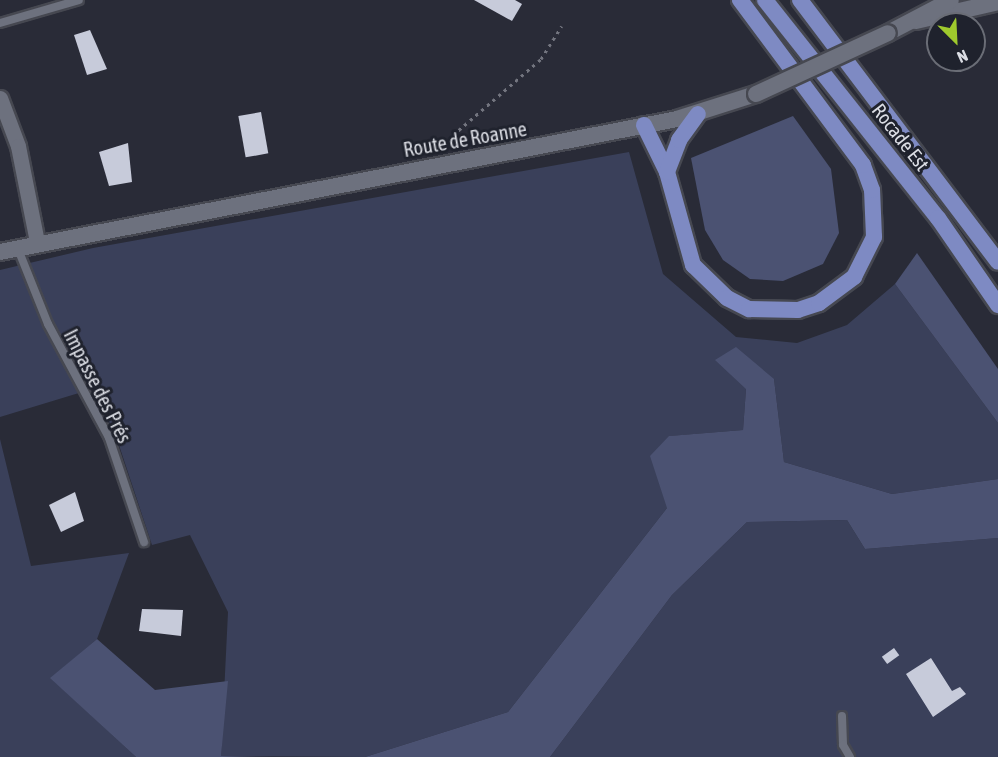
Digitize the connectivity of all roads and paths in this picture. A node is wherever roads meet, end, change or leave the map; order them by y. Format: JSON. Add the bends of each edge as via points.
{"nodes":[{"id":1,"x":79,"y":0,"type":"edge"},
{"id":2,"x":740,"y":0,"type":"edge"},
{"id":3,"x":765,"y":0,"type":"edge"},
{"id":4,"x":800,"y":0,"type":"edge"},
{"id":5,"x":951,"y":0,"type":"edge"},
{"id":6,"x":998,"y":2,"type":"edge"},
{"id":7,"x":916,"y":21,"type":"junction"},
{"id":8,"x":0,"y":23,"type":"edge"},
{"id":9,"x":562,"y":26,"type":"dead end"},
{"id":10,"x":0,"y":98,"type":"edge"},
{"id":11,"x":698,"y":114,"type":"junction"},
{"id":12,"x":644,"y":125,"type":"junction"},
{"id":13,"x":456,"y":162,"type":"junction"},
{"id":14,"x":667,"y":172,"type":"junction"},
{"id":15,"x":37,"y":242,"type":"junction"},
{"id":16,"x":18,"y":247,"type":"junction"},
{"id":17,"x":0,"y":252,"type":"edge"},
{"id":18,"x":998,"y":262,"type":"edge"},
{"id":19,"x":998,"y":305,"type":"edge"},
{"id":20,"x":144,"y":542,"type":"dead end"},
{"id":21,"x":842,"y":716,"type":"dead end"},
{"id":22,"x":850,"y":757,"type":"edge"}],
"edges":[{"from":1,"to":8,"type":"lane"},
{"from":2,"to":14,"type":"highway","via":[[863,165],[875,213],[866,257],[854,277],[819,303],[790,310],[749,309],[708,284],[693,265]]},
{"from":3,"to":19,"type":"highway","name":"Rocade Est","via":[[938,218]]},
{"from":4,"to":18,"type":"highway","name":"Rocade Est"},
{"from":5,"to":7,"type":"street"},
{"from":6,"to":7,"type":"street"},
{"from":7,"to":11,"type":"street","name":"Route de Roanne","bridge":true,"via":[[756,94]]},
{"from":9,"to":13,"type":"path","via":[[542,59],[453,135]]},
{"from":10,"to":15,"type":"street","via":[[18,146]]},
{"from":11,"to":12,"type":"street","name":"Route de Roanne"},
{"from":11,"to":14,"type":"highway","via":[[679,140]]},
{"from":12,"to":13,"type":"street","name":"Route de Roanne"},
{"from":12,"to":14,"type":"highway"},
{"from":13,"to":15,"type":"street","name":"Route de Roanne"},
{"from":15,"to":16,"type":"street","name":"Route de Roanne"},
{"from":16,"to":17,"type":"street","name":"Route de Roanne"},
{"from":16,"to":20,"type":"lane","name":"Impasse des Prés","via":[[48,324],[109,438]]},
{"from":21,"to":22,"type":"lane","via":[[843,745]]}]}
